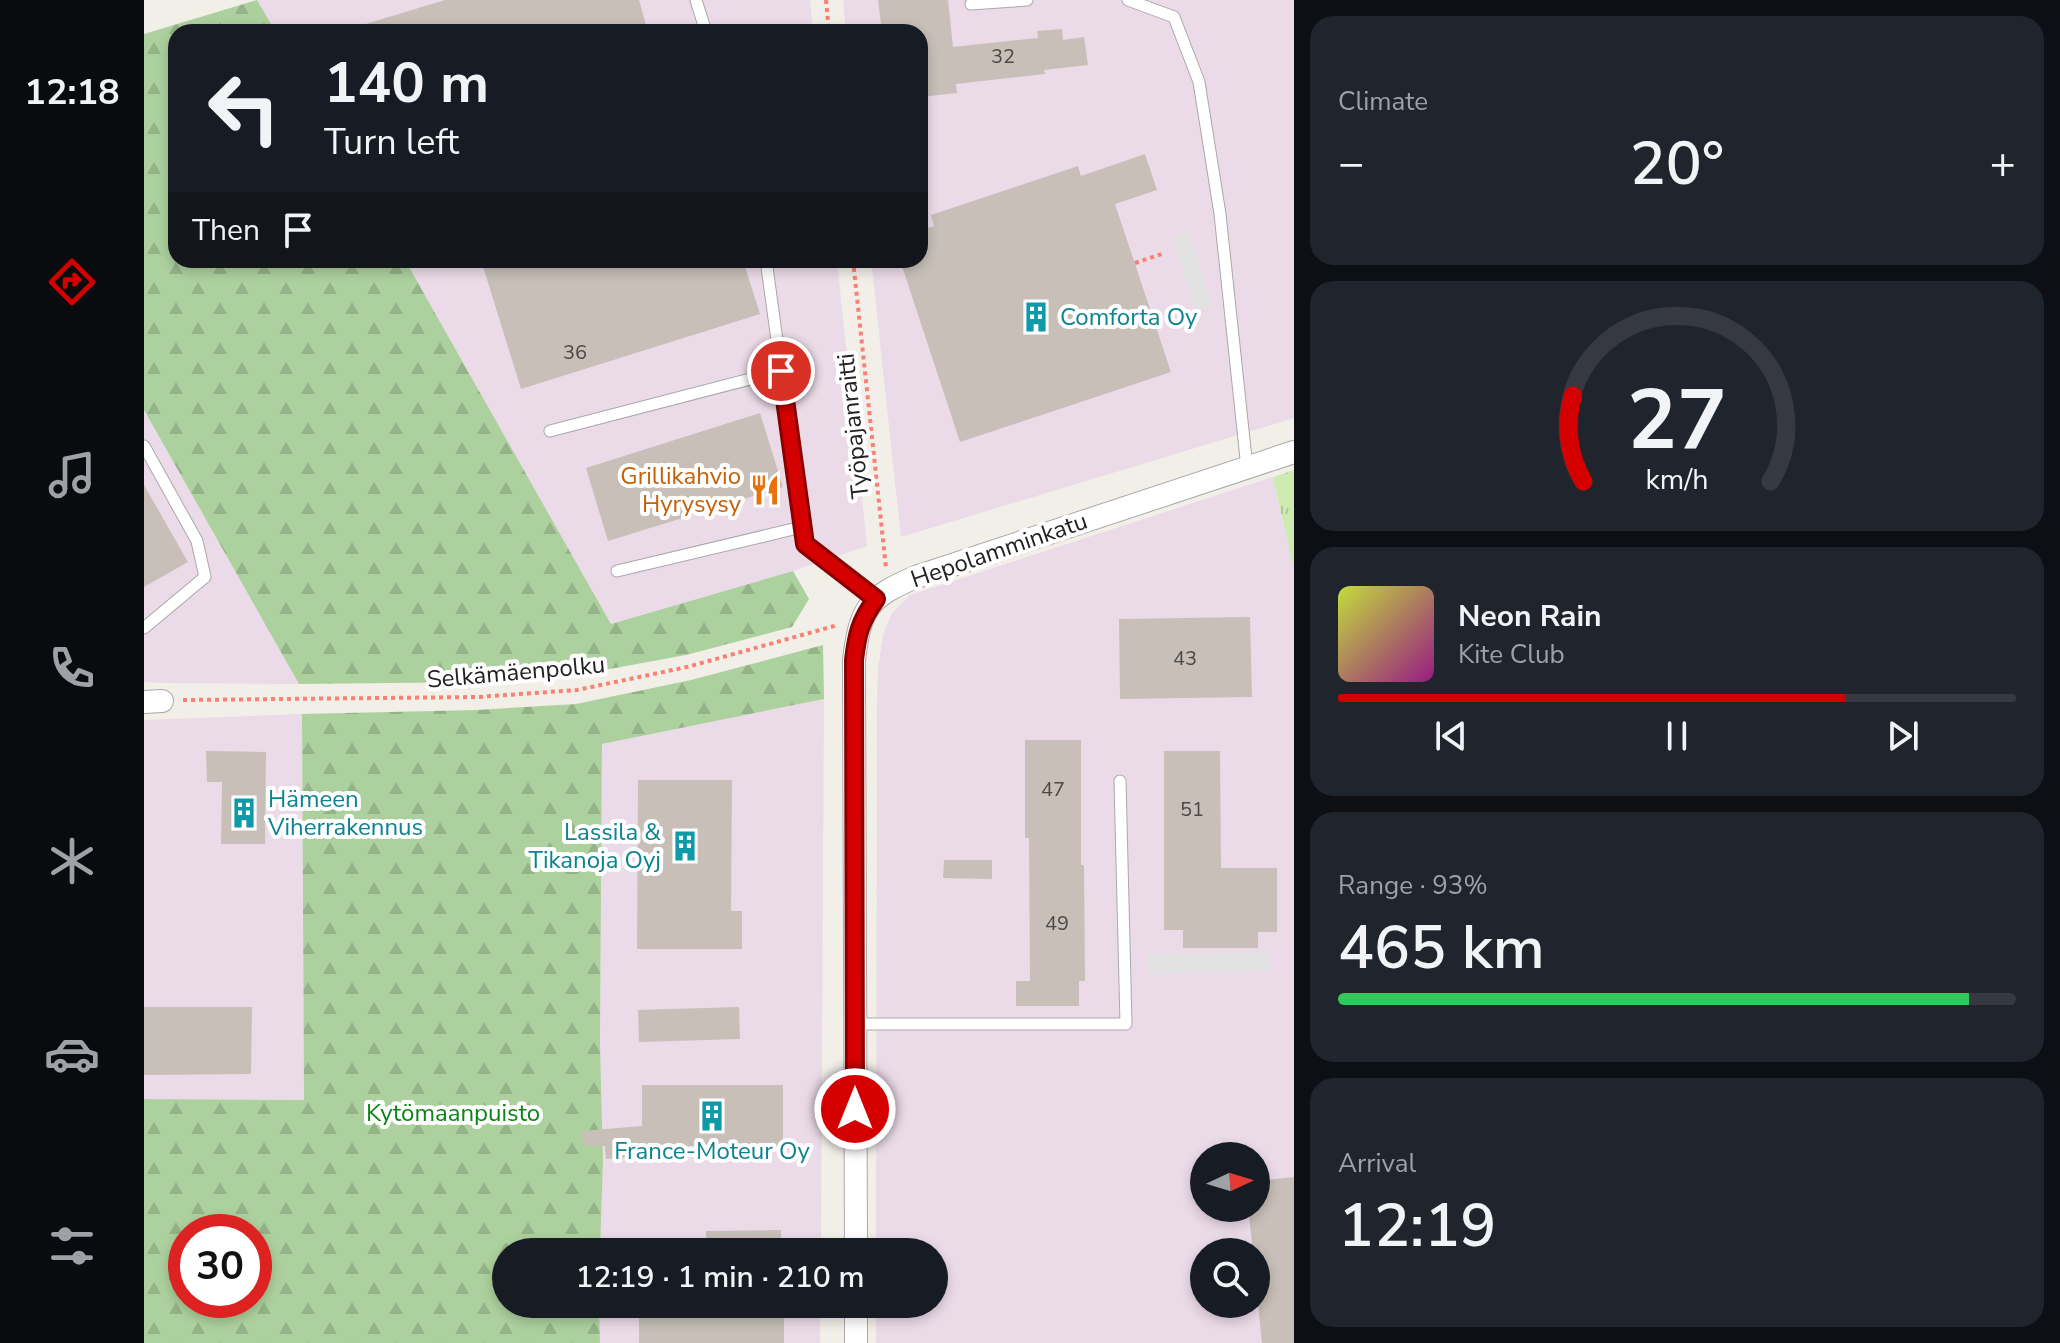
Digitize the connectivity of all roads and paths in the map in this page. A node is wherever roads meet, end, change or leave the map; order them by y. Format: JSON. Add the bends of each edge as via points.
{"nodes":[{"id":1,"x":696,"y":0,"type":"edge"},
{"id":2,"x":826,"y":0,"type":"edge"},
{"id":3,"x":1027,"y":0,"type":"edge"},
{"id":4,"x":1128,"y":0,"type":"edge"},
{"id":5,"x":971,"y":4,"type":"dead end"},
{"id":6,"x":704,"y":24,"type":"edge"},
{"id":7,"x":828,"y":24,"type":"edge"},
{"id":8,"x":1162,"y":254,"type":"dead end"},
{"id":9,"x":1135,"y":263,"type":"dead end"},
{"id":10,"x":767,"y":268,"type":"edge"},
{"id":11,"x":854,"y":268,"type":"edge"},
{"id":12,"x":781,"y":371,"type":"junction"},
{"id":13,"x":550,"y":431,"type":"dead end"},
{"id":14,"x":144,"y":446,"type":"edge"},
{"id":15,"x":1294,"y":452,"type":"edge"},
{"id":16,"x":1247,"y":468,"type":"junction"},
{"id":17,"x":802,"y":527,"type":"junction"},
{"id":18,"x":617,"y":571,"type":"dead end"},
{"id":19,"x":876,"y":601,"type":"junction"},
{"id":20,"x":144,"y":628,"type":"edge"},
{"id":21,"x":153,"y":701,"type":"edge"},
{"id":22,"x":1120,"y":781,"type":"dead end"},
{"id":23,"x":855,"y":1024,"type":"junction"},
{"id":24,"x":856,"y":1238,"type":"edge"},
{"id":25,"x":856,"y":1318,"type":"edge"},
{"id":26,"x":856,"y":1343,"type":"edge"}],
"edges":[{"from":1,"to":6,"type":"lane"},
{"from":2,"to":7,"type":"path"},
{"from":3,"to":5,"type":"lane"},
{"from":4,"to":16,"type":"lane","via":[[1174,17],[1199,82],[1220,214]]},
{"from":8,"to":9,"type":"path"},
{"from":10,"to":12,"type":"lane"},
{"from":11,"to":19,"type":"path","name":"Työpajanraitti"},
{"from":12,"to":13,"type":"lane"},
{"from":12,"to":17,"type":"lane"},
{"from":14,"to":20,"type":"lane","via":[[197,541],[205,577]]},
{"from":15,"to":16,"type":"street","name":"Hepolamminkatu"},
{"from":16,"to":19,"type":"street","name":"Hepolamminkatu","via":[[916,577]]},
{"from":17,"to":18,"type":"lane"},
{"from":17,"to":19,"type":"lane","via":[[805,544]]},
{"from":19,"to":21,"type":"path","name":"Selkämäenpolku","via":[[687,667],[577,690],[478,697]]},
{"from":19,"to":23,"type":"street","via":[[857,632],[854,660]]},
{"from":22,"to":23,"type":"lane","via":[[1126,1024]]},
{"from":23,"to":24,"type":"street"},
{"from":25,"to":26,"type":"street"}]}
